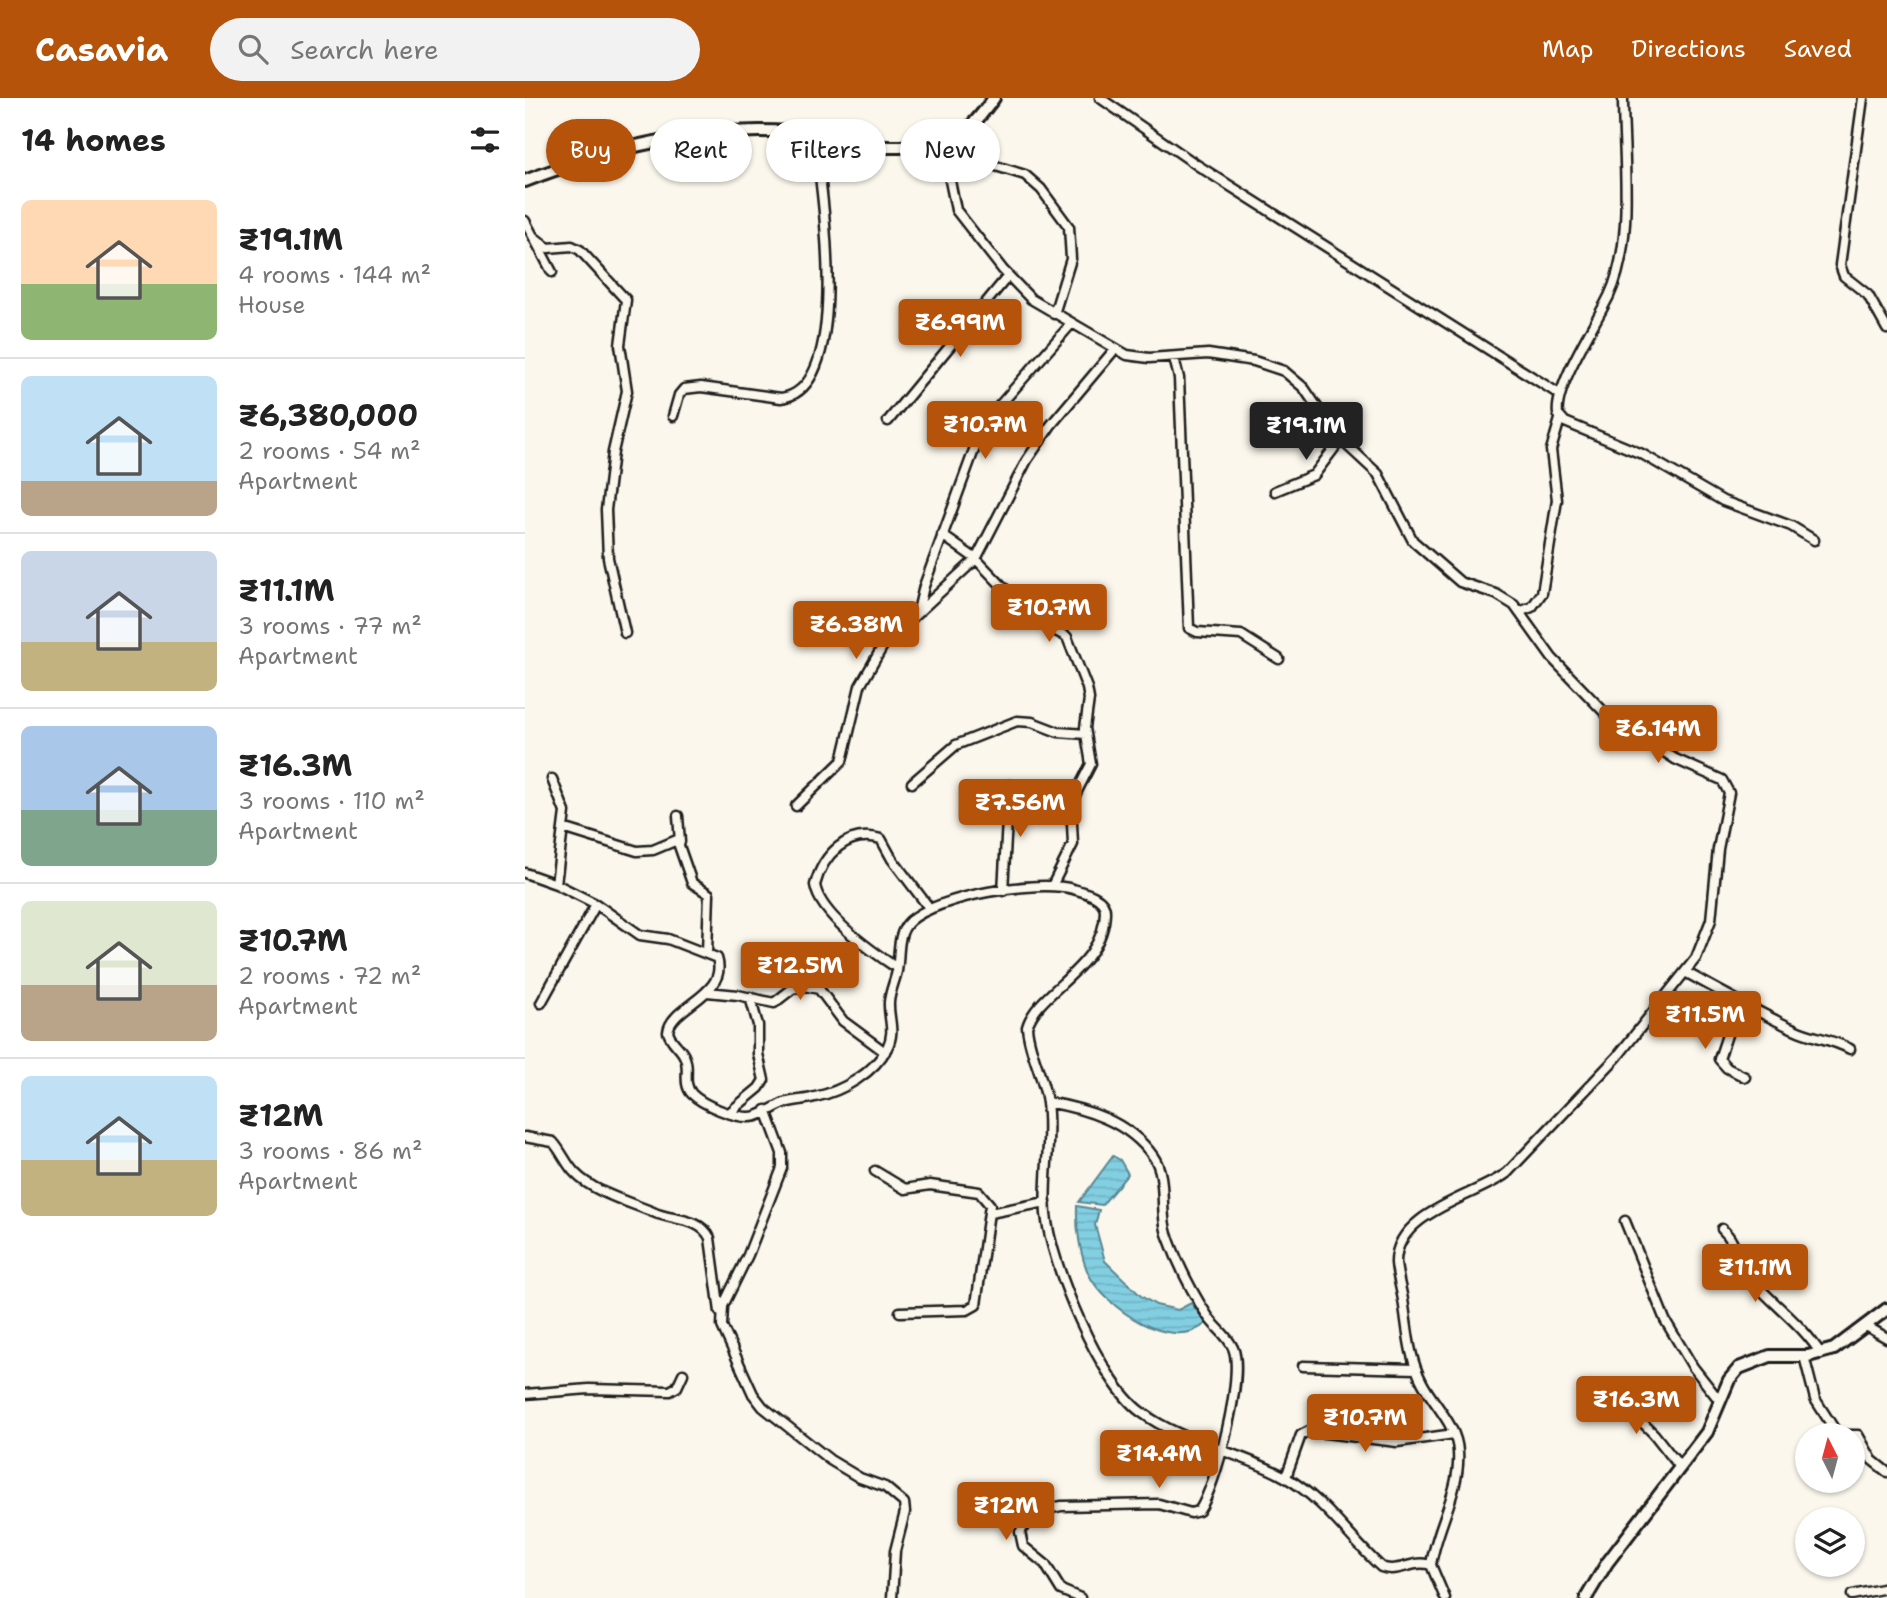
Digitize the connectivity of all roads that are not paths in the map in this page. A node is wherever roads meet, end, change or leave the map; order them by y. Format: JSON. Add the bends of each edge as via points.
{"nodes":[{"id":1,"x":995,"y":98,"type":"edge"},
{"id":2,"x":1100,"y":98,"type":"edge"},
{"id":3,"x":1623,"y":98,"type":"edge"},
{"id":4,"x":1863,"y":98,"type":"edge"},
{"id":5,"x":975,"y":119,"type":"edge"},
{"id":6,"x":766,"y":131,"type":"edge"},
{"id":7,"x":1000,"y":165,"type":"edge"},
{"id":8,"x":525,"y":181,"type":"edge"},
{"id":9,"x":821,"y":182,"type":"edge"},
{"id":10,"x":949,"y":182,"type":"edge"},
{"id":11,"x":525,"y":220,"type":"edge"},
{"id":12,"x":534,"y":237,"type":"junction"},
{"id":13,"x":552,"y":272,"type":"dead end"},
{"id":14,"x":1008,"y":276,"type":"junction"},
{"id":15,"x":1054,"y":314,"type":"junction"},
{"id":16,"x":1072,"y":323,"type":"junction"},
{"id":17,"x":1887,"y":329,"type":"edge"},
{"id":18,"x":1115,"y":349,"type":"junction"},
{"id":19,"x":1174,"y":358,"type":"junction"},
{"id":20,"x":1559,"y":394,"type":"junction"},
{"id":21,"x":673,"y":416,"type":"dead end"},
{"id":22,"x":1560,"y":419,"type":"junction"},
{"id":23,"x":888,"y":421,"type":"dead end"},
{"id":24,"x":1342,"y":439,"type":"junction"},
{"id":25,"x":1275,"y":491,"type":"dead end"},
{"id":26,"x":942,"y":535,"type":"junction"},
{"id":27,"x":1814,"y":540,"type":"dead end"},
{"id":28,"x":976,"y":559,"type":"junction"},
{"id":29,"x":918,"y":611,"type":"junction"},
{"id":30,"x":1519,"y":612,"type":"junction"},
{"id":31,"x":625,"y":633,"type":"dead end"},
{"id":32,"x":1279,"y":659,"type":"dead end"},
{"id":33,"x":1086,"y":734,"type":"junction"},
{"id":34,"x":552,"y":779,"type":"dead end"},
{"id":35,"x":912,"y":783,"type":"dead end"},
{"id":36,"x":1009,"y":785,"type":"dead end"},
{"id":37,"x":796,"y":806,"type":"dead end"},
{"id":38,"x":678,"y":816,"type":"dead end"},
{"id":39,"x":563,"y":828,"type":"junction"},
{"id":40,"x":680,"y":842,"type":"junction"},
{"id":41,"x":525,"y":873,"type":"edge"},
{"id":42,"x":556,"y":884,"type":"junction"},
{"id":43,"x":1052,"y":886,"type":"junction"},
{"id":44,"x":1003,"y":891,"type":"junction"},
{"id":45,"x":596,"y":904,"type":"junction"},
{"id":46,"x":930,"y":909,"type":"junction"},
{"id":47,"x":707,"y":953,"type":"junction"},
{"id":48,"x":897,"y":968,"type":"junction"},
{"id":49,"x":1687,"y":973,"type":"junction"},
{"id":50,"x":706,"y":992,"type":"junction"},
{"id":51,"x":750,"y":998,"type":"junction"},
{"id":52,"x":1738,"y":1002,"type":"junction"},
{"id":53,"x":541,"y":1003,"type":"dead end"},
{"id":54,"x":1850,"y":1049,"type":"dead end"},
{"id":55,"x":885,"y":1052,"type":"junction"},
{"id":56,"x":1745,"y":1077,"type":"dead end"},
{"id":57,"x":1047,"y":1102,"type":"junction"},
{"id":58,"x":766,"y":1110,"type":"junction"},
{"id":59,"x":730,"y":1112,"type":"junction"},
{"id":60,"x":525,"y":1137,"type":"edge"},
{"id":61,"x":875,"y":1171,"type":"dead end"},
{"id":62,"x":1046,"y":1202,"type":"junction"},
{"id":63,"x":991,"y":1213,"type":"junction"},
{"id":64,"x":1625,"y":1221,"type":"dead end"},
{"id":65,"x":1722,"y":1229,"type":"dead end"},
{"id":66,"x":1887,"y":1310,"type":"edge"},
{"id":67,"x":900,"y":1312,"type":"dead end"},
{"id":68,"x":721,"y":1315,"type":"junction"},
{"id":69,"x":1866,"y":1326,"type":"junction"},
{"id":70,"x":1887,"y":1338,"type":"edge"},
{"id":71,"x":1821,"y":1354,"type":"junction"},
{"id":72,"x":1804,"y":1356,"type":"junction"},
{"id":73,"x":1303,"y":1367,"type":"dead end"},
{"id":74,"x":1416,"y":1369,"type":"junction"},
{"id":75,"x":683,"y":1374,"type":"dead end"},
{"id":76,"x":1608,"y":1388,"type":"dead end"},
{"id":77,"x":525,"y":1394,"type":"edge"},
{"id":78,"x":1719,"y":1400,"type":"junction"},
{"id":79,"x":1830,"y":1423,"type":"edge"},
{"id":80,"x":1454,"y":1434,"type":"junction"},
{"id":81,"x":1865,"y":1448,"type":"edge"},
{"id":82,"x":1221,"y":1450,"type":"junction"},
{"id":83,"x":1680,"y":1467,"type":"junction"},
{"id":84,"x":1887,"y":1472,"type":"edge"},
{"id":85,"x":1286,"y":1477,"type":"junction"},
{"id":86,"x":1430,"y":1565,"type":"junction"},
{"id":87,"x":1887,"y":1588,"type":"edge"},
{"id":88,"x":1852,"y":1595,"type":"dead end"},
{"id":89,"x":892,"y":1598,"type":"edge"},
{"id":90,"x":1080,"y":1598,"type":"edge"},
{"id":91,"x":1445,"y":1598,"type":"edge"},
{"id":92,"x":1586,"y":1598,"type":"edge"}],
"edges":[{"from":1,"to":5,"type":"street"},
{"from":2,"to":20,"type":"street"},
{"from":3,"to":20,"type":"street","via":[[1625,170],[1619,266],[1610,294]]},
{"from":4,"to":17,"type":"street","via":[[1840,265],[1844,276],[1868,295]]},
{"from":6,"to":8,"type":"street","via":[[680,136],[591,156]]},
{"from":7,"to":15,"type":"street","via":[[1025,175],[1041,188],[1069,227],[1071,259]]},
{"from":9,"to":21,"type":"street","via":[[829,253],[825,318],[809,379],[792,397],[781,398],[684,388]]},
{"from":10,"to":14,"type":"street","via":[[956,211]]},
{"from":11,"to":12,"type":"street"},
{"from":12,"to":13,"type":"street"},
{"from":12,"to":31,"type":"street","via":[[548,248],[580,250],[626,300],[621,345],[627,391],[606,510],[608,558]]},
{"from":14,"to":15,"type":"street"},
{"from":14,"to":23,"type":"street"},
{"from":15,"to":16,"type":"street"},
{"from":16,"to":18,"type":"street"},
{"from":16,"to":26,"type":"street","via":[[988,421]]},
{"from":18,"to":19,"type":"street","via":[[1138,357]]},
{"from":18,"to":28,"type":"street","via":[[1027,460]]},
{"from":19,"to":24,"type":"street","via":[[1208,354],[1284,371],[1304,388]]},
{"from":19,"to":32,"type":"street","via":[[1179,378],[1189,628],[1241,635]]},
{"from":20,"to":22,"type":"street"},
{"from":22,"to":27,"type":"street","via":[[1642,454],[1723,501],[1791,526]]},
{"from":22,"to":30,"type":"street","via":[[1551,450],[1557,500],[1542,593],[1532,607]]},
{"from":24,"to":25,"type":"street","via":[[1314,475]]},
{"from":24,"to":30,"type":"street","via":[[1378,474],[1413,541],[1460,582],[1509,600]]},
{"from":26,"to":28,"type":"street"},
{"from":26,"to":29,"type":"street"},
{"from":28,"to":29,"type":"street"},
{"from":28,"to":33,"type":"street","via":[[1035,620],[1067,637],[1089,699]]},
{"from":29,"to":37,"type":"street","via":[[884,644],[865,673],[842,761]]},
{"from":30,"to":49,"type":"street","via":[[1552,658],[1606,715],[1726,786],[1729,799],[1711,920]]},
{"from":33,"to":35,"type":"street","via":[[1017,721],[956,745]]},
{"from":33,"to":43,"type":"street","via":[[1090,772],[1071,803],[1073,844]]},
{"from":34,"to":39,"type":"street","via":[[565,812]]},
{"from":36,"to":44,"type":"street"},
{"from":38,"to":40,"type":"street"},
{"from":39,"to":40,"type":"street","via":[[637,851]]},
{"from":39,"to":42,"type":"street"},
{"from":40,"to":47,"type":"street","via":[[692,883],[709,894]]},
{"from":41,"to":42,"type":"street"},
{"from":42,"to":45,"type":"street"},
{"from":43,"to":44,"type":"street"},
{"from":43,"to":57,"type":"street","via":[[1092,895],[1105,911],[1089,956],[1028,1022]]},
{"from":44,"to":46,"type":"street"},
{"from":45,"to":47,"type":"street","via":[[640,934]]},
{"from":45,"to":53,"type":"street"},
{"from":46,"to":48,"type":"street","via":[[902,932]]},
{"from":46,"to":48,"type":"street","via":[[881,839],[848,840],[831,851],[815,885],[824,903],[848,931]]},
{"from":47,"to":50,"type":"street","via":[[717,958],[718,966]]},
{"from":48,"to":55,"type":"street","via":[[889,996],[892,1037]]},
{"from":49,"to":52,"type":"street"},
{"from":49,"to":74,"type":"street","via":[[1617,1057],[1507,1173],[1434,1210],[1402,1243],[1397,1272]]},
{"from":50,"to":51,"type":"street"},
{"from":50,"to":59,"type":"street","via":[[669,1023],[668,1032],[685,1059],[686,1082],[692,1094]]},
{"from":51,"to":55,"type":"street","via":[[774,1003],[792,989],[820,989],[843,1021]]},
{"from":51,"to":59,"type":"street","via":[[764,1080]]},
{"from":52,"to":54,"type":"street","via":[[1795,1030],[1830,1038]]},
{"from":52,"to":56,"type":"street","via":[[1719,1059]]},
{"from":55,"to":58,"type":"street","via":[[843,1088]]},
{"from":57,"to":62,"type":"street"},
{"from":57,"to":82,"type":"street","via":[[1111,1119],[1153,1156],[1165,1228],[1194,1294],[1208,1318],[1227,1337],[1238,1365]]},
{"from":58,"to":59,"type":"street","via":[[753,1118]]},
{"from":58,"to":68,"type":"street","via":[[782,1153],[782,1168]]},
{"from":60,"to":68,"type":"street","via":[[553,1142],[577,1176],[597,1187],[706,1230]]},
{"from":61,"to":63,"type":"street","via":[[910,1191],[930,1185],[979,1192],[987,1198]]},
{"from":62,"to":63,"type":"street"},
{"from":62,"to":82,"type":"street","via":[[1058,1264],[1100,1360],[1123,1395],[1156,1422]]},
{"from":63,"to":67,"type":"street","via":[[976,1305],[967,1310]]},
{"from":64,"to":78,"type":"street","via":[[1665,1320]]},
{"from":65,"to":71,"type":"street","via":[[1734,1241],[1743,1270],[1800,1325]]},
{"from":66,"to":69,"type":"street"},
{"from":68,"to":89,"type":"street","via":[[742,1373],[763,1407],[830,1460],[885,1487],[904,1503]]},
{"from":69,"to":70,"type":"street"},
{"from":69,"to":71,"type":"street"},
{"from":71,"to":72,"type":"street"},
{"from":72,"to":78,"type":"street","via":[[1753,1360],[1729,1380]]},
{"from":72,"to":79,"type":"street","via":[[1815,1399]]},
{"from":73,"to":74,"type":"street"},
{"from":74,"to":80,"type":"street"},
{"from":75,"to":77,"type":"street","via":[[670,1391],[589,1389]]},
{"from":76,"to":83,"type":"street"},
{"from":78,"to":83,"type":"street","via":[[1707,1432]]},
{"from":80,"to":85,"type":"street","via":[[1397,1443],[1309,1431],[1301,1435]]},
{"from":80,"to":86,"type":"street","via":[[1458,1466]]},
{"from":81,"to":84,"type":"street"},
{"from":82,"to":85,"type":"street"},
{"from":82,"to":90,"type":"street","via":[[1199,1511],[1153,1504],[1061,1506],[1040,1511],[1023,1526],[1023,1546],[1045,1564],[1061,1590]]},
{"from":83,"to":92,"type":"street"},
{"from":85,"to":86,"type":"street","via":[[1323,1506],[1381,1567],[1391,1571],[1417,1562]]},
{"from":86,"to":91,"type":"street"},
{"from":87,"to":88,"type":"street"}]}
